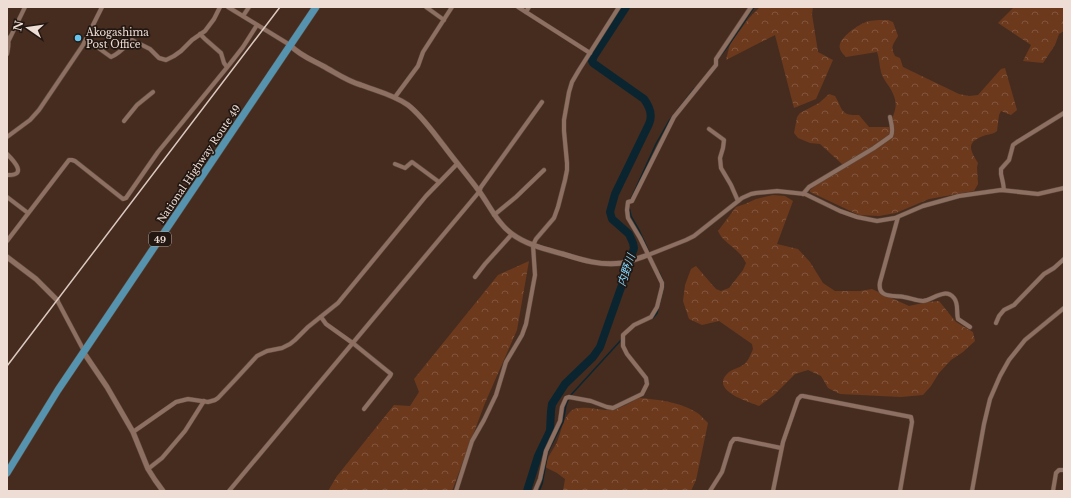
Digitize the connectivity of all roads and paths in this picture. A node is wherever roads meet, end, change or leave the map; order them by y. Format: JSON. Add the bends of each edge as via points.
{"nodes":[{"id":1,"x":25,"y":7,"type":"edge"},
{"id":2,"x":102,"y":7,"type":"edge"},
{"id":3,"x":220,"y":7,"type":"edge"},
{"id":4,"x":228,"y":7,"type":"edge"},
{"id":5,"x":249,"y":7,"type":"edge"},
{"id":6,"x":316,"y":7,"type":"edge"},
{"id":7,"x":426,"y":7,"type":"edge"},
{"id":8,"x":452,"y":7,"type":"edge"},
{"id":9,"x":518,"y":7,"type":"edge"},
{"id":10,"x":529,"y":7,"type":"edge"},
{"id":11,"x":619,"y":7,"type":"edge"},
{"id":12,"x":751,"y":7,"type":"edge"},
{"id":13,"x":526,"y":12,"type":"junction"},
{"id":14,"x":243,"y":16,"type":"junction"},
{"id":15,"x":444,"y":20,"type":"junction"},
{"id":16,"x":257,"y":25,"type":"junction"},
{"id":17,"x":200,"y":34,"type":"junction"},
{"id":18,"x":8,"y":38,"type":"edge"},
{"id":19,"x":86,"y":39,"type":"junction"},
{"id":20,"x":290,"y":45,"type":"junction"},
{"id":21,"x":589,"y":53,"type":"junction"},
{"id":22,"x":7,"y":54,"type":"edge"},
{"id":23,"x":227,"y":67,"type":"junction"},
{"id":24,"x":153,"y":92,"type":"dead end"},
{"id":25,"x":395,"y":97,"type":"junction"},
{"id":26,"x":542,"y":102,"type":"dead end"},
{"id":27,"x":1064,"y":113,"type":"edge"},
{"id":28,"x":890,"y":117,"type":"dead end"},
{"id":29,"x":124,"y":121,"type":"dead end"},
{"id":30,"x":709,"y":129,"type":"dead end"},
{"id":31,"x":7,"y":137,"type":"edge"},
{"id":32,"x":7,"y":154,"type":"edge"},
{"id":33,"x":395,"y":164,"type":"dead end"},
{"id":34,"x":457,"y":164,"type":"junction"},
{"id":35,"x":544,"y":170,"type":"dead end"},
{"id":36,"x":7,"y":176,"type":"edge"},
{"id":37,"x":438,"y":182,"type":"junction"},
{"id":38,"x":1062,"y":188,"type":"edge"},
{"id":39,"x":1004,"y":190,"type":"junction"},
{"id":40,"x":479,"y":192,"type":"junction"},
{"id":41,"x":1064,"y":193,"type":"edge"},
{"id":42,"x":803,"y":194,"type":"junction"},
{"id":43,"x":7,"y":198,"type":"edge"},
{"id":44,"x":738,"y":201,"type":"junction"},
{"id":45,"x":28,"y":213,"type":"junction"},
{"id":46,"x":494,"y":215,"type":"junction"},
{"id":47,"x":898,"y":217,"type":"junction"},
{"id":48,"x":512,"y":234,"type":"junction"},
{"id":49,"x":7,"y":240,"type":"edge"},
{"id":50,"x":533,"y":245,"type":"junction"},
{"id":51,"x":648,"y":255,"type":"junction"},
{"id":52,"x":7,"y":257,"type":"edge"},
{"id":53,"x":1064,"y":259,"type":"edge"},
{"id":54,"x":475,"y":277,"type":"dead end"},
{"id":55,"x":57,"y":300,"type":"joint"},
{"id":56,"x":1064,"y":308,"type":"edge"},
{"id":57,"x":321,"y":317,"type":"junction"},
{"id":58,"x":996,"y":323,"type":"dead end"},
{"id":59,"x":970,"y":327,"type":"dead end"},
{"id":60,"x":352,"y":344,"type":"junction"},
{"id":61,"x":84,"y":353,"type":"junction"},
{"id":62,"x":204,"y":402,"type":"junction"},
{"id":63,"x":364,"y":408,"type":"dead end"},
{"id":64,"x":133,"y":432,"type":"junction"},
{"id":65,"x":782,"y":448,"type":"junction"},
{"id":66,"x":148,"y":469,"type":"junction"},
{"id":67,"x":1064,"y":470,"type":"edge"},
{"id":68,"x":7,"y":473,"type":"edge"},
{"id":69,"x":163,"y":491,"type":"edge"},
{"id":70,"x":229,"y":491,"type":"edge"},
{"id":71,"x":456,"y":491,"type":"edge"},
{"id":72,"x":535,"y":491,"type":"edge"},
{"id":73,"x":710,"y":491,"type":"edge"},
{"id":74,"x":773,"y":491,"type":"edge"},
{"id":75,"x":900,"y":491,"type":"edge"},
{"id":76,"x":972,"y":491,"type":"edge"},
{"id":77,"x":1052,"y":491,"type":"edge"}],
"edges":[{"from":1,"to":18,"type":"street"},
{"from":2,"to":19,"type":"street"},
{"from":3,"to":17,"type":"street","via":[[208,28]]},
{"from":4,"to":14,"type":"street"},
{"from":5,"to":14,"type":"street"},
{"from":6,"to":20,"type":"highway","name":"National Highway Route 49","number":"49"},
{"from":7,"to":15,"type":"street"},
{"from":8,"to":15,"type":"street"},
{"from":9,"to":13,"type":"street"},
{"from":10,"to":13,"type":"street"},
{"from":11,"to":21,"type":"street"},
{"from":12,"to":51,"type":"street","via":[[717,57],[717,64],[674,117],[632,201],[628,202],[628,218]]},
{"from":13,"to":21,"type":"street"},
{"from":14,"to":16,"type":"street"},
{"from":15,"to":25,"type":"street","via":[[423,52],[418,66]]},
{"from":16,"to":20,"type":"street"},
{"from":16,"to":23,"type":"street"},
{"from":17,"to":19,"type":"street","via":[[181,52],[164,60],[134,40],[112,58]]},
{"from":17,"to":23,"type":"street","via":[[221,53]]},
{"from":18,"to":22,"type":"street"},
{"from":19,"to":31,"type":"street","via":[[35,114]]},
{"from":20,"to":25,"type":"street","via":[[338,75]]},
{"from":20,"to":61,"type":"highway","name":"National Highway Route 49","number":"49"},
{"from":21,"to":50,"type":"street","via":[[569,92],[564,120],[567,170],[558,207],[554,218]]},
{"from":23,"to":45,"type":"street","via":[[158,152],[126,198],[123,199],[75,161],[69,160]]},
{"from":24,"to":29,"type":"street","via":[[137,105]]},
{"from":25,"to":34,"type":"street","via":[[414,110]]},
{"from":26,"to":40,"type":"street"},
{"from":27,"to":39,"type":"street","via":[[1013,146],[1009,160],[1000,170]]},
{"from":28,"to":42,"type":"street","via":[[892,136],[809,187]]},
{"from":30,"to":44,"type":"street","via":[[724,140],[720,158],[721,168]]},
{"from":32,"to":36,"type":"street","via":[[18,170],[15,174]]},
{"from":33,"to":37,"type":"street","via":[[406,168],[412,162]]},
{"from":34,"to":37,"type":"street"},
{"from":34,"to":40,"type":"street"},
{"from":35,"to":46,"type":"street"},
{"from":37,"to":57,"type":"street","via":[[342,299]]},
{"from":38,"to":39,"type":"street","via":[[1038,194]]},
{"from":38,"to":41,"type":"street"},
{"from":39,"to":47,"type":"street","via":[[935,202]]},
{"from":40,"to":46,"type":"street"},
{"from":40,"to":60,"type":"street"},
{"from":42,"to":44,"type":"street","via":[[777,191],[756,193]]},
{"from":42,"to":47,"type":"street","via":[[857,217],[877,221]]},
{"from":43,"to":45,"type":"street"},
{"from":44,"to":51,"type":"street","via":[[694,236]]},
{"from":45,"to":49,"type":"street"},
{"from":46,"to":48,"type":"street"},
{"from":47,"to":59,"type":"street","via":[[880,282],[881,291],[886,295],[918,301],[941,293],[950,295],[957,305],[958,319]]},
{"from":48,"to":50,"type":"street"},
{"from":48,"to":54,"type":"street"},
{"from":50,"to":51,"type":"street","via":[[602,264],[621,263]]},
{"from":50,"to":71,"type":"street","via":[[535,275],[526,324],[504,366],[496,395],[472,441]]},
{"from":51,"to":72,"type":"street","via":[[662,283],[658,307],[651,317],[634,325],[622,337],[627,354],[646,378],[646,387],[642,394],[613,408],[591,400],[566,398],[557,430],[546,451]]},
{"from":52,"to":55,"type":"street","via":[[36,279]]},
{"from":53,"to":58,"type":"street","via":[[1044,274],[1014,305],[1004,310]]},
{"from":55,"to":61,"type":"street"},
{"from":56,"to":76,"type":"street","via":[[1025,340],[1000,376],[990,399]]},
{"from":57,"to":60,"type":"street"},
{"from":57,"to":62,"type":"street","via":[[290,344],[256,356],[218,398]]},
{"from":60,"to":63,"type":"street","via":[[391,374]]},
{"from":60,"to":70,"type":"street"},
{"from":61,"to":64,"type":"street"},
{"from":61,"to":68,"type":"highway","name":"National Highway Route 49","number":"49"},
{"from":62,"to":64,"type":"street","via":[[188,399],[176,402]]},
{"from":62,"to":66,"type":"street","via":[[185,431],[162,458]]},
{"from":64,"to":66,"type":"street"},
{"from":65,"to":73,"type":"street","via":[[734,439],[722,472]]},
{"from":65,"to":74,"type":"street"},
{"from":65,"to":75,"type":"street","via":[[801,396],[910,416],[912,421]]},
{"from":66,"to":69,"type":"street"},
{"from":67,"to":77,"type":"street","via":[[1056,473]]}]}
